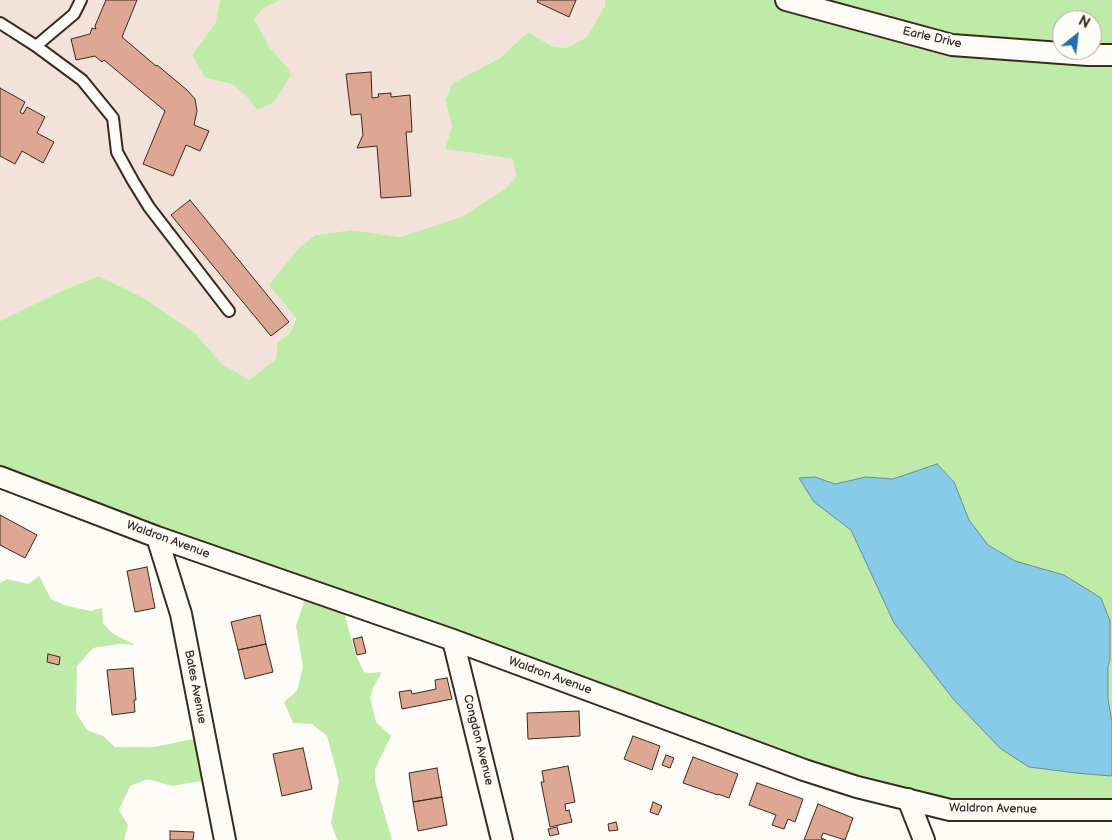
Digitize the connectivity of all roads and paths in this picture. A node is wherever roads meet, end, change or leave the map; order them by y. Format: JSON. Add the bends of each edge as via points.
{"nodes":[{"id":1,"x":81,"y":0,"type":"edge"},
{"id":2,"x":786,"y":0,"type":"edge"},
{"id":3,"x":0,"y":23,"type":"edge"},
{"id":4,"x":36,"y":46,"type":"junction"},
{"id":5,"x":1112,"y":55,"type":"edge"},
{"id":6,"x":228,"y":310,"type":"dead end"},
{"id":7,"x":0,"y":477,"type":"edge"},
{"id":8,"x":158,"y":537,"type":"junction"},
{"id":9,"x":453,"y":640,"type":"junction"},
{"id":10,"x":908,"y":799,"type":"junction"},
{"id":11,"x":1112,"y":810,"type":"edge"},
{"id":12,"x":225,"y":840,"type":"edge"},
{"id":13,"x":502,"y":840,"type":"edge"},
{"id":14,"x":924,"y":840,"type":"edge"}],
"edges":[{"from":1,"to":4,"type":"lane","via":[[74,14]]},
{"from":2,"to":5,"type":"street","name":"Earle Drive","via":[[952,45]]},
{"from":3,"to":4,"type":"lane"},
{"from":4,"to":6,"type":"lane","via":[[82,80],[113,118],[117,152],[133,181],[149,207]]},
{"from":7,"to":8,"type":"street","name":"Waldron Avenue"},
{"from":8,"to":9,"type":"street","name":"Waldron Avenue"},
{"from":8,"to":12,"type":"street","name":"Bates Avenue","via":[[181,614]]},
{"from":9,"to":10,"type":"street","name":"Waldron Avenue","via":[[804,770]]},
{"from":9,"to":13,"type":"street","name":"Congdon Avenue"},
{"from":10,"to":11,"type":"street","name":"Waldron Avenue","via":[[950,810]]},
{"from":10,"to":14,"type":"street"}]}
